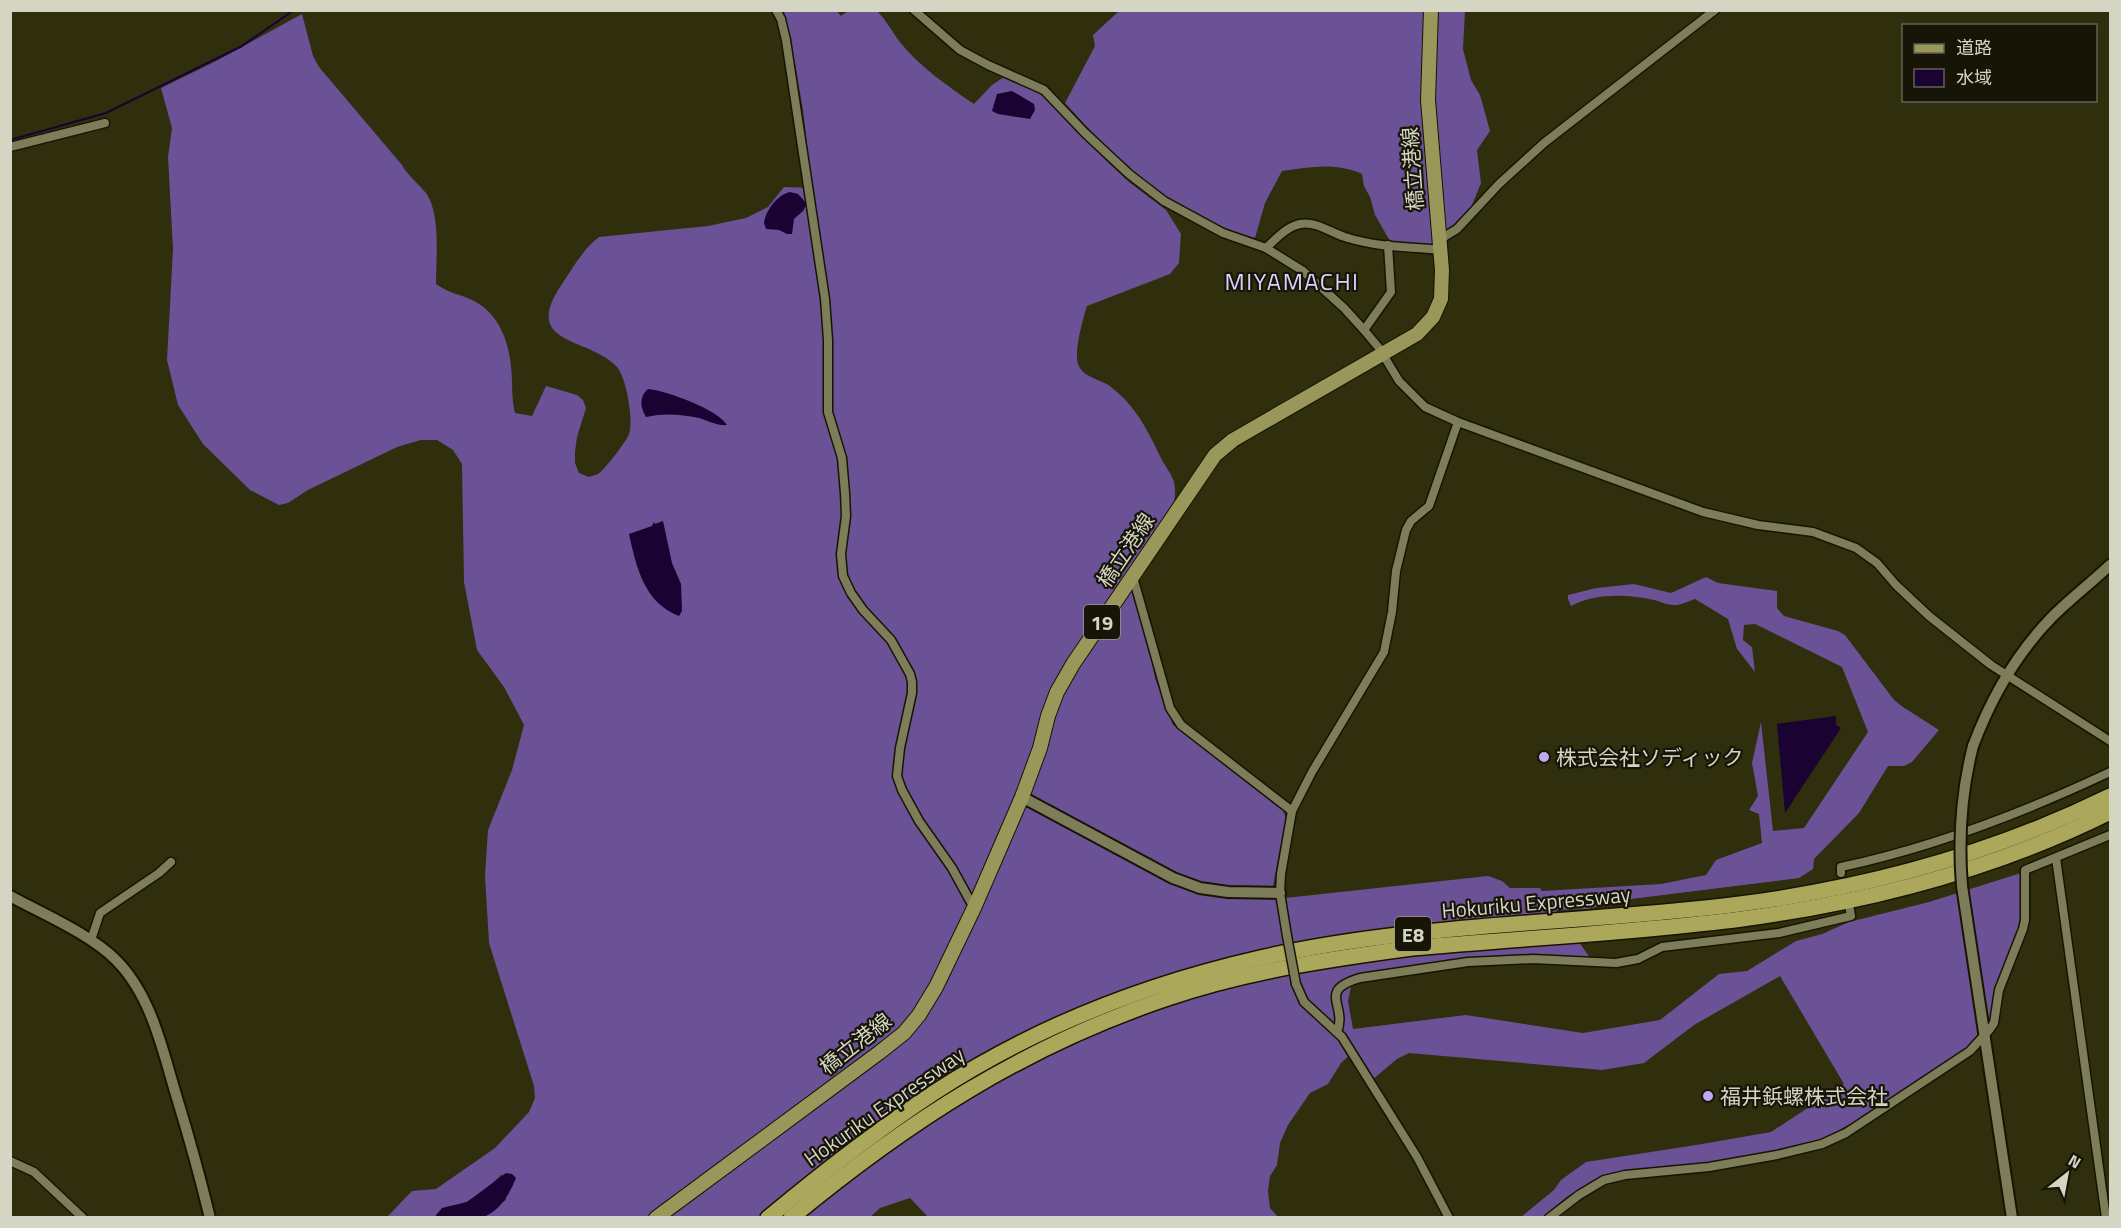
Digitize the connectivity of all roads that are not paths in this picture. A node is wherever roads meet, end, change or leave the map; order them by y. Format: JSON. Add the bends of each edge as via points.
{"nodes":[{"id":1,"x":776,"y":10,"type":"edge"},
{"id":2,"x":914,"y":10,"type":"edge"},
{"id":3,"x":1431,"y":10,"type":"edge"},
{"id":4,"x":1715,"y":10,"type":"edge"},
{"id":5,"x":105,"y":123,"type":"dead end"},
{"id":6,"x":10,"y":147,"type":"edge"},
{"id":7,"x":1388,"y":245,"type":"junction"},
{"id":8,"x":1439,"y":245,"type":"junction"},
{"id":9,"x":1266,"y":248,"type":"junction"},
{"id":10,"x":1364,"y":330,"type":"junction"},
{"id":11,"x":1382,"y":354,"type":"junction"},
{"id":12,"x":1458,"y":422,"type":"junction"},
{"id":13,"x":2110,"y":565,"type":"edge"},
{"id":14,"x":1133,"y":577,"type":"junction"},
{"id":15,"x":2006,"y":676,"type":"junction"},
{"id":16,"x":2110,"y":741,"type":"edge"},
{"id":17,"x":2110,"y":772,"type":"edge"},
{"id":18,"x":2110,"y":796,"type":"edge"},
{"id":19,"x":1022,"y":797,"type":"junction"},
{"id":20,"x":1292,"y":811,"type":"junction"},
{"id":21,"x":2110,"y":812,"type":"edge"},
{"id":22,"x":2110,"y":835,"type":"edge"},
{"id":23,"x":2056,"y":858,"type":"junction"},
{"id":24,"x":171,"y":862,"type":"dead end"},
{"id":25,"x":1841,"y":873,"type":"dead end"},
{"id":26,"x":1280,"y":893,"type":"junction"},
{"id":27,"x":10,"y":896,"type":"edge"},
{"id":28,"x":974,"y":908,"type":"junction"},
{"id":29,"x":1850,"y":910,"type":"dead end"},
{"id":30,"x":90,"y":940,"type":"junction"},
{"id":31,"x":1336,"y":1032,"type":"junction"},
{"id":32,"x":1984,"y":1034,"type":"junction"},
{"id":33,"x":10,"y":1161,"type":"edge"},
{"id":34,"x":83,"y":1218,"type":"edge"},
{"id":35,"x":210,"y":1218,"type":"edge"},
{"id":36,"x":656,"y":1218,"type":"edge"},
{"id":37,"x":768,"y":1218,"type":"edge"},
{"id":38,"x":791,"y":1218,"type":"edge"},
{"id":39,"x":1449,"y":1218,"type":"edge"},
{"id":40,"x":1548,"y":1218,"type":"edge"},
{"id":41,"x":2012,"y":1218,"type":"edge"},
{"id":42,"x":2106,"y":1218,"type":"edge"}],
"edges":[{"from":1,"to":28,"type":"street","via":[[786,40],[825,299],[828,412],[842,458],[846,493],[843,576],[863,610],[891,640],[910,674],[912,693],[897,776],[919,821]]},
{"from":2,"to":9,"type":"street","via":[[960,50],[1044,90],[1128,174],[1164,201],[1223,233]]},
{"from":3,"to":8,"type":"main road","name":"橋立港線","number":"19","via":[[1428,100]]},
{"from":4,"to":8,"type":"street","via":[[1544,143]]},
{"from":5,"to":6,"type":"street"},
{"from":7,"to":8,"type":"street"},
{"from":7,"to":9,"type":"street","via":[[1302,224],[1286,231]]},
{"from":7,"to":10,"type":"street","via":[[1391,292]]},
{"from":8,"to":11,"type":"main road","name":"橋立港線","number":"19","via":[[1441,298],[1432,317],[1417,334]]},
{"from":9,"to":10,"type":"street","via":[[1315,281]]},
{"from":10,"to":11,"type":"street"},
{"from":11,"to":12,"type":"street","via":[[1399,381],[1425,407]]},
{"from":11,"to":14,"type":"main road","name":"橋立港線","number":"19","via":[[1215,454]]},
{"from":12,"to":15,"type":"street","via":[[1703,512],[1813,532],[1856,548],[1877,563],[1929,616]]},
{"from":12,"to":20,"type":"street","via":[[1429,506],[1412,520],[1407,530],[1396,571],[1384,652],[1311,772]]},
{"from":13,"to":15,"type":"street","via":[[2052,617]]},
{"from":14,"to":19,"type":"main road","name":"橋立港線","number":"19","via":[[1057,692]]},
{"from":14,"to":20,"type":"street","via":[[1170,708],[1181,725]]},
{"from":15,"to":16,"type":"street"},
{"from":15,"to":32,"type":"street","bridge":true,"via":[[1973,746],[1960,815],[1962,886]]},
{"from":17,"to":25,"type":"street","via":[[2024,811],[1936,843],[1840,867]]},
{"from":18,"to":37,"type":"highway","name":"Hokuriku Expressway","number":"E8","via":[[1950,860],[1848,885],[1736,904],[1359,940],[1261,958],[1159,986],[1069,1021],[936,1091]]},
{"from":19,"to":26,"type":"street","via":[[1173,878],[1200,888],[1228,892]]},
{"from":19,"to":28,"type":"main road","name":"橋立港線","number":"19"},
{"from":20,"to":26,"type":"street"},
{"from":21,"to":38,"type":"highway","name":"Hokuriku Expressway","number":"E8","via":[[2054,838],[1953,874],[1851,900],[1742,919],[1359,955],[1263,972],[1169,997],[1076,1033],[988,1077],[902,1132]]},
{"from":22,"to":23,"type":"street"},
{"from":23,"to":32,"type":"street","via":[[2025,870],[2025,920],[1999,990],[1994,1023]]},
{"from":23,"to":42,"type":"street"},
{"from":24,"to":30,"type":"street","via":[[100,913]]},
{"from":26,"to":31,"type":"street","bridge":true,"via":[[1296,984],[1304,1002]]},
{"from":27,"to":30,"type":"street"},
{"from":28,"to":36,"type":"main road","name":"橋立港線","number":"19","via":[[920,1016],[904,1033]]},
{"from":29,"to":31,"type":"street","via":[[1851,916],[1830,922],[1779,933],[1662,947],[1638,959],[1616,963],[1533,959],[1468,962],[1360,978],[1338,989]]},
{"from":30,"to":35,"type":"street","via":[[124,968],[159,1033]]},
{"from":31,"to":39,"type":"street","via":[[1386,1105]]},
{"from":32,"to":40,"type":"street","via":[[1970,1051],[1846,1133],[1822,1144],[1736,1163],[1604,1180]]},
{"from":32,"to":41,"type":"street"},
{"from":33,"to":34,"type":"street","via":[[34,1172]]}]}
